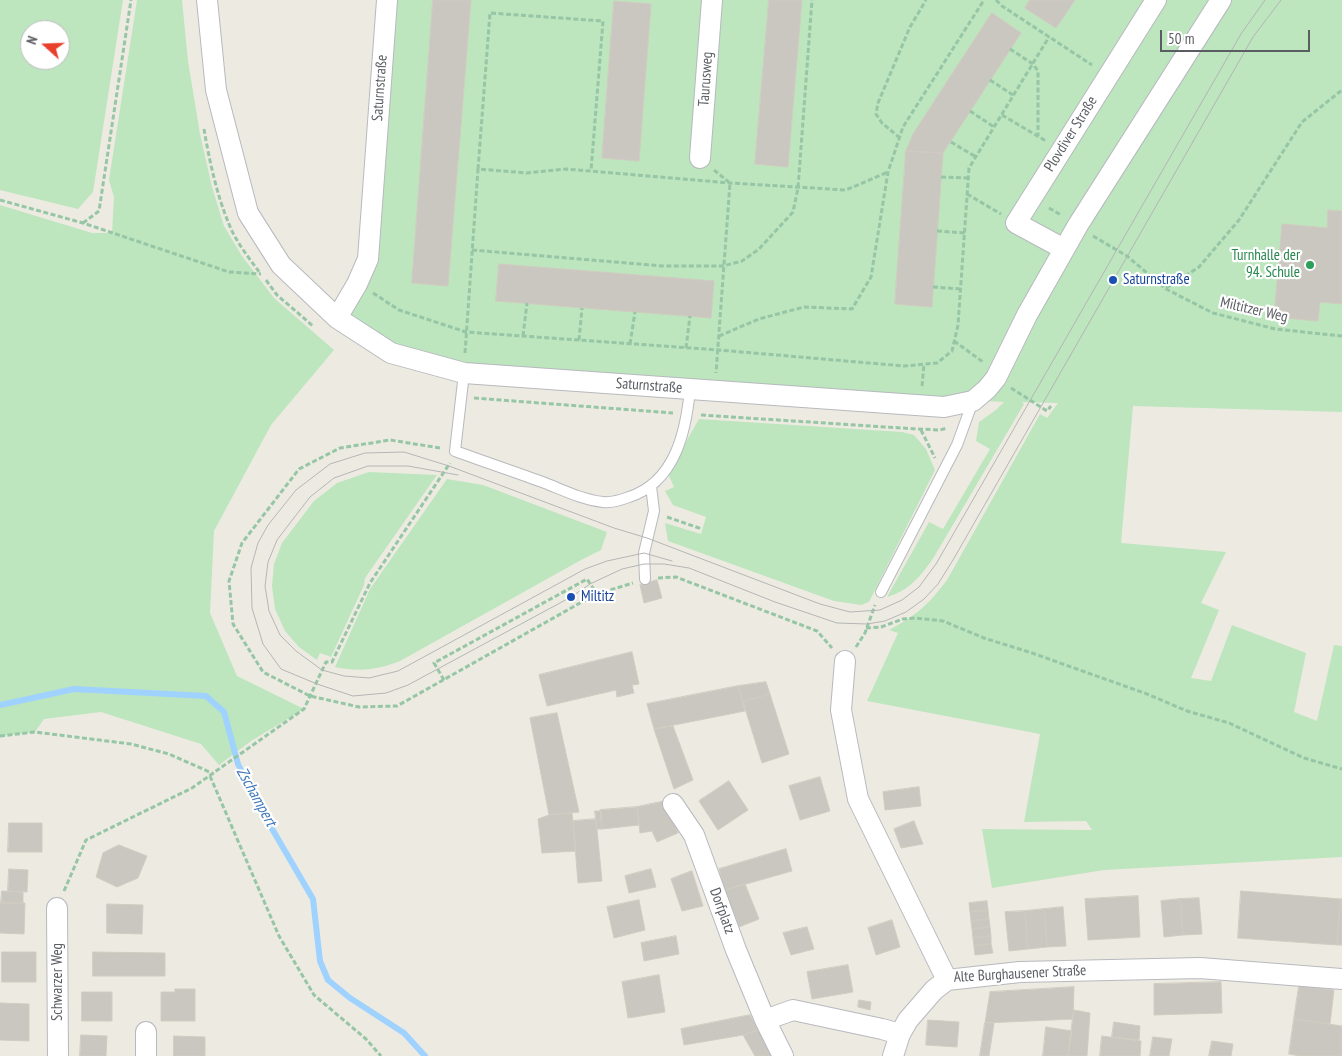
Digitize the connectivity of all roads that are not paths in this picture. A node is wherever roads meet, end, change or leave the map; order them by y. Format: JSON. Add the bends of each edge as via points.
{"nodes":[{"id":1,"x":206,"y":0,"type":"edge"},
{"id":2,"x":218,"y":0,"type":"edge"},
{"id":3,"x":387,"y":0,"type":"edge"},
{"id":4,"x":712,"y":0,"type":"edge"},
{"id":5,"x":1156,"y":0,"type":"edge"},
{"id":6,"x":1221,"y":0,"type":"edge"},
{"id":7,"x":216,"y":90,"type":"junction"},
{"id":8,"x":700,"y":158,"type":"road end"},
{"id":9,"x":1064,"y":249,"type":"junction"},
{"id":10,"x":337,"y":318,"type":"junction"},
{"id":11,"x":464,"y":373,"type":"junction"},
{"id":12,"x":690,"y":389,"type":"junction"},
{"id":13,"x":973,"y":401,"type":"junction"},
{"id":14,"x":651,"y":486,"type":"junction"},
{"id":15,"x":645,"y":579,"type":"road end"},
{"id":16,"x":881,"y":592,"type":"road end"},
{"id":17,"x":845,"y":661,"type":"road end"},
{"id":18,"x":674,"y":804,"type":"dead end"},
{"id":19,"x":57,"y":908,"type":"road end"},
{"id":20,"x":1342,"y":979,"type":"edge"},
{"id":21,"x":947,"y":980,"type":"junction"},
{"id":22,"x":765,"y":1020,"type":"junction"},
{"id":23,"x":146,"y":1032,"type":"dead end"},
{"id":24,"x":900,"y":1034,"type":"junction"},
{"id":25,"x":58,"y":1056,"type":"edge"},
{"id":26,"x":146,"y":1056,"type":"edge"},
{"id":27,"x":783,"y":1056,"type":"edge"},
{"id":28,"x":893,"y":1056,"type":"edge"}],
"edges":[{"from":1,"to":7,"type":"street","name":"Saturnstraße"},
{"from":2,"to":7,"type":"street","name":"Saturnstraße"},
{"from":3,"to":10,"type":"street","name":"Saturnstraße","via":[[368,259]]},
{"from":4,"to":8,"type":"street","name":"Taurusweg"},
{"from":5,"to":9,"type":"street","name":"Plovdiver Straße","via":[[1016,223]]},
{"from":6,"to":9,"type":"street"},
{"from":7,"to":10,"type":"street","name":"Saturnstraße","via":[[248,213],[281,264]]},
{"from":9,"to":13,"type":"street","via":[[1028,315],[1001,381]]},
{"from":10,"to":11,"type":"street","name":"Saturnstraße","via":[[391,353]]},
{"from":11,"to":12,"type":"street","name":"Saturnstraße"},
{"from":11,"to":14,"type":"lane","via":[[455,450],[578,496],[603,502],[621,500]]},
{"from":12,"to":13,"type":"street","name":"Saturnstraße","via":[[944,407]]},
{"from":12,"to":14,"type":"lane","via":[[684,432],[664,474]]},
{"from":13,"to":16,"type":"lane","via":[[957,445]]},
{"from":14,"to":15,"type":"lane","via":[[654,512],[644,553]]},
{"from":17,"to":21,"type":"street","name":"Alte Burghausener Straße","via":[[841,710],[858,799]]},
{"from":18,"to":22,"type":"street","name":"Dorfplatz","via":[[694,835]]},
{"from":19,"to":25,"type":"street","name":"Schwarzer Weg"},
{"from":20,"to":21,"type":"street","name":"Alte Burghausener Straße","via":[[1200,968],[1020,972]]},
{"from":21,"to":24,"type":"street","via":[[934,990]]},
{"from":22,"to":24,"type":"street","via":[[793,1010]]},
{"from":22,"to":27,"type":"street","name":"Dorfplatz"},
{"from":23,"to":26,"type":"street"},
{"from":24,"to":28,"type":"street"}]}
